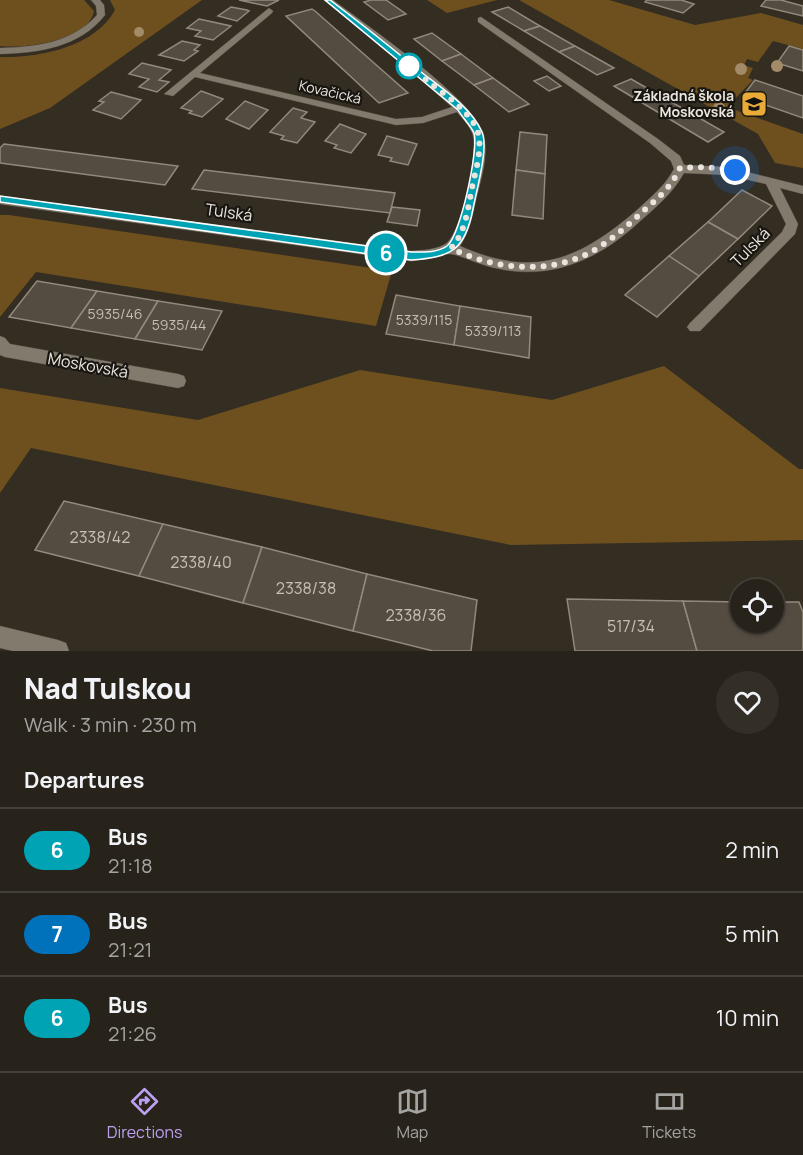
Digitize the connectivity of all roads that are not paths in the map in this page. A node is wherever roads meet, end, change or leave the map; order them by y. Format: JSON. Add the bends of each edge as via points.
{"nodes":[{"id":1,"x":95,"y":0,"type":"edge"},
{"id":2,"x":328,"y":0,"type":"edge"},
{"id":3,"x":270,"y":11,"type":"dead end"},
{"id":4,"x":481,"y":20,"type":"dead end"},
{"id":5,"x":0,"y":51,"type":"edge"},
{"id":6,"x":193,"y":74,"type":"junction"},
{"id":7,"x":169,"y":94,"type":"dead end"},
{"id":8,"x":460,"y":108,"type":"junction"},
{"id":9,"x":680,"y":168,"type":"junction"},
{"id":10,"x":771,"y":181,"type":"junction"},
{"id":11,"x":803,"y":190,"type":"edge"},
{"id":12,"x":0,"y":200,"type":"edge"},
{"id":13,"x":451,"y":248,"type":"junction"},
{"id":14,"x":695,"y":327,"type":"dead end"},
{"id":15,"x":0,"y":343,"type":"edge"},
{"id":16,"x":178,"y":381,"type":"dead end"},
{"id":17,"x":0,"y":637,"type":"edge"},
{"id":18,"x":58,"y":651,"type":"edge"}],
"edges":[{"from":1,"to":5,"type":"street","via":[[100,5],[100,15],[74,37],[38,48]]},
{"from":2,"to":8,"type":"street"},
{"from":3,"to":6,"type":"street"},
{"from":4,"to":9,"type":"street","via":[[654,141]]},
{"from":6,"to":7,"type":"street"},
{"from":6,"to":8,"type":"street","name":"Kovačická","via":[[396,122],[423,120]]},
{"from":8,"to":13,"type":"street","via":[[478,133],[479,150],[465,221],[460,238]]},
{"from":9,"to":10,"type":"street","via":[[719,168]]},
{"from":9,"to":13,"type":"street","via":[[654,202],[587,254],[552,264],[509,267],[478,261]]},
{"from":10,"to":11,"type":"street"},
{"from":10,"to":14,"type":"street","name":"Tulská","via":[[792,224],[788,234]]},
{"from":12,"to":13,"type":"street","name":"Tulská","via":[[411,256],[435,255]]},
{"from":15,"to":16,"type":"street","name":"Moskovská","via":[[5,350]]},
{"from":17,"to":18,"type":"street"}]}
